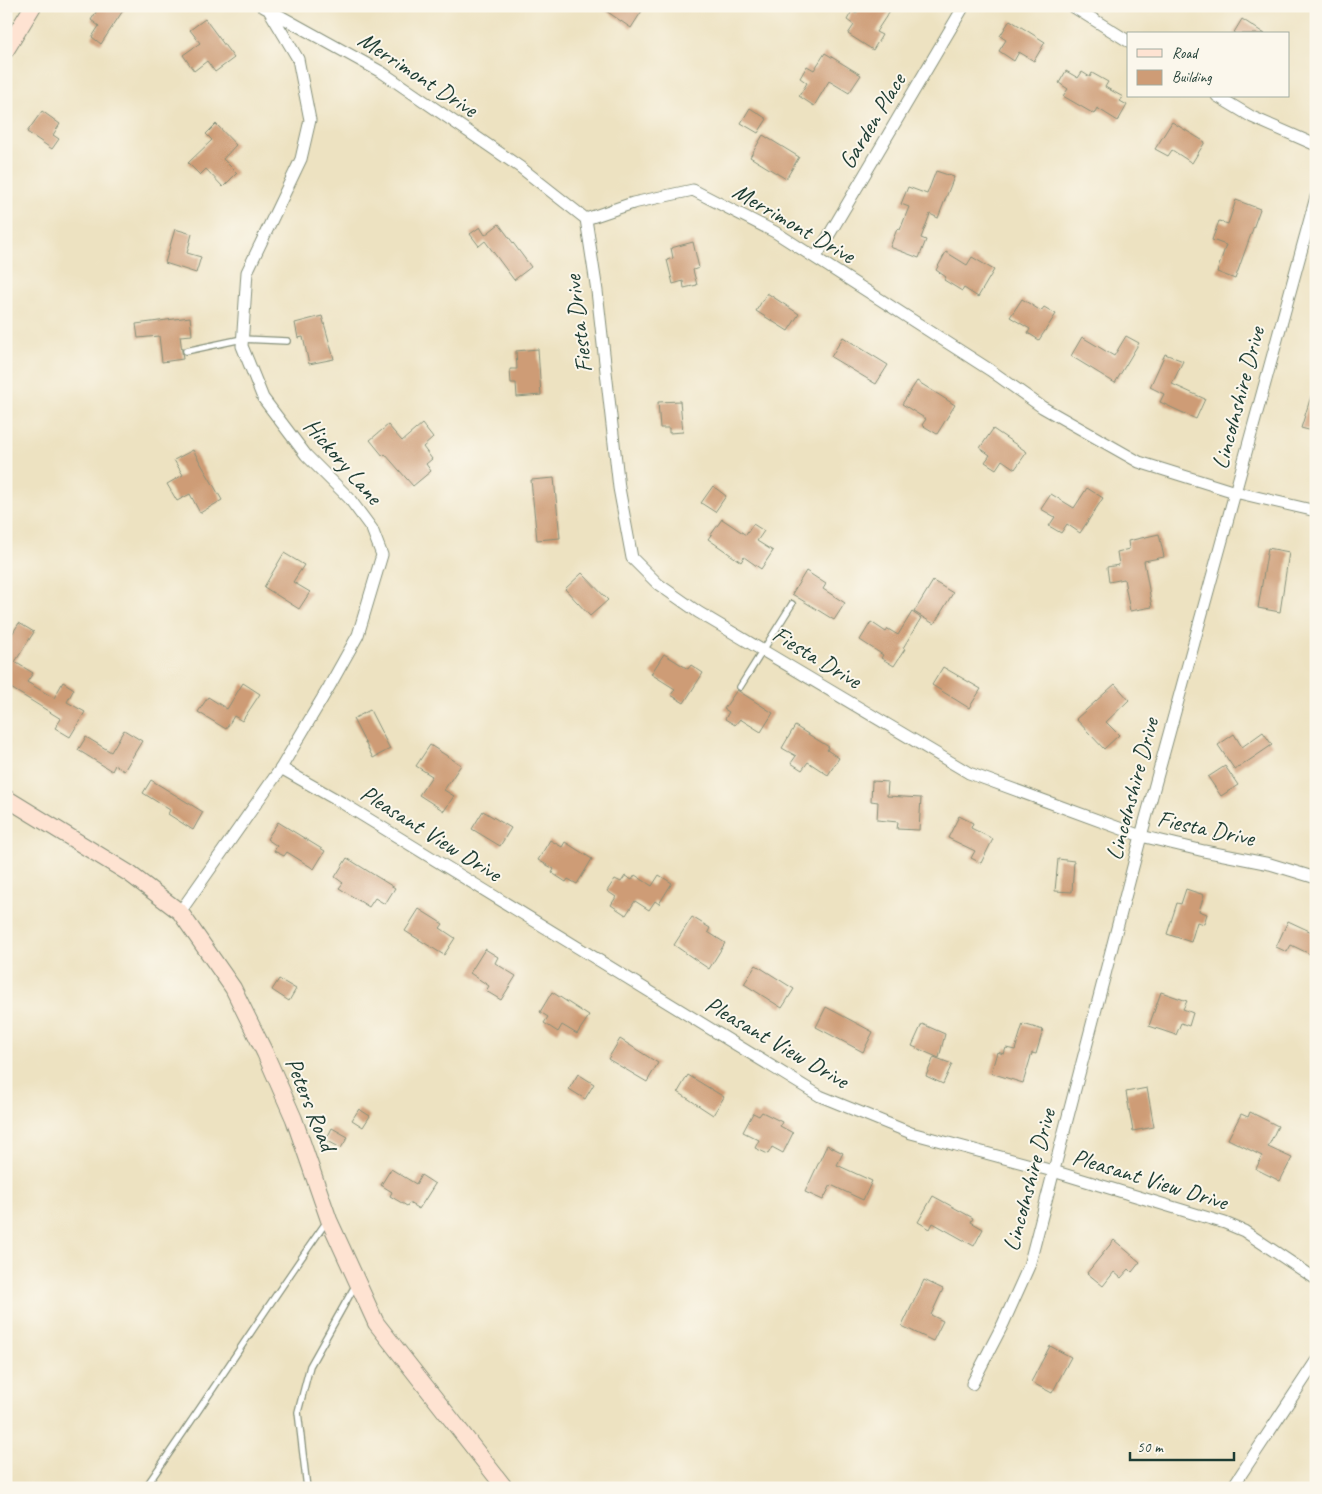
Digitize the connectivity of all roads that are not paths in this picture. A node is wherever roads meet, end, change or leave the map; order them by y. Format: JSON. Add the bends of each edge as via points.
{"nodes":[{"id":1,"x":33,"y":6,"type":"edge"},
{"id":2,"x":964,"y":6,"type":"edge"},
{"id":3,"x":1072,"y":6,"type":"edge"},
{"id":4,"x":266,"y":9,"type":"edge"},
{"id":5,"x":1127,"y":40,"type":"edge"},
{"id":6,"x":6,"y":50,"type":"edge"},
{"id":7,"x":1221,"y":98,"type":"edge"},
{"id":8,"x":1316,"y":145,"type":"edge"},
{"id":9,"x":1316,"y":197,"type":"edge"},
{"id":10,"x":586,"y":219,"type":"junction"},
{"id":11,"x":816,"y":257,"type":"junction"},
{"id":12,"x":242,"y":339,"type":"junction"},
{"id":13,"x":288,"y":341,"type":"dead end"},
{"id":14,"x":186,"y":351,"type":"dead end"},
{"id":15,"x":1234,"y":492,"type":"junction"},
{"id":16,"x":1316,"y":511,"type":"edge"},
{"id":17,"x":792,"y":604,"type":"dead end"},
{"id":18,"x":762,"y":650,"type":"junction"},
{"id":19,"x":740,"y":687,"type":"dead end"},
{"id":20,"x":281,"y":768,"type":"junction"},
{"id":21,"x":6,"y":798,"type":"edge"},
{"id":22,"x":1141,"y":836,"type":"junction"},
{"id":23,"x":1316,"y":878,"type":"edge"},
{"id":24,"x":180,"y":912,"type":"junction"},
{"id":25,"x":1053,"y":1171,"type":"junction"},
{"id":26,"x":329,"y":1220,"type":"junction"},
{"id":27,"x":1316,"y":1279,"type":"edge"},
{"id":28,"x":357,"y":1282,"type":"junction"},
{"id":29,"x":1316,"y":1361,"type":"edge"},
{"id":30,"x":972,"y":1384,"type":"dead end"},
{"id":31,"x":145,"y":1488,"type":"edge"},
{"id":32,"x":307,"y":1488,"type":"edge"},
{"id":33,"x":505,"y":1488,"type":"edge"},
{"id":34,"x":1232,"y":1488,"type":"edge"}],
"edges":[{"from":1,"to":6,"type":"street"},
{"from":2,"to":11,"type":"street","name":"Garden Place"},
{"from":3,"to":5,"type":"street"},
{"from":4,"to":10,"type":"street","name":"Merrimont Drive","via":[[383,73],[520,167]]},
{"from":4,"to":12,"type":"street","name":"Hickory Lane","via":[[298,59],[310,120],[301,158],[247,272]]},
{"from":7,"to":8,"type":"street","via":[[1252,118]]},
{"from":9,"to":15,"type":"street","name":"Lincolnshire Drive"},
{"from":10,"to":11,"type":"street","name":"Merrimont Drive","via":[[634,203],[693,190],[776,232]]},
{"from":10,"to":18,"type":"street","name":"Fiesta Drive","via":[[619,488],[632,558],[658,584]]},
{"from":11,"to":15,"type":"street","name":"Merrimont Drive","via":[[1042,407],[1139,462]]},
{"from":12,"to":13,"type":"lane"},
{"from":12,"to":14,"type":"lane"},
{"from":12,"to":20,"type":"street","name":"Hickory Lane","via":[[263,398],[306,455],[349,498],[372,529],[382,555],[358,635]]},
{"from":15,"to":16,"type":"street","name":"Merrimont Drive"},
{"from":15,"to":22,"type":"street","name":"Lincolnshire Drive"},
{"from":17,"to":18,"type":"lane"},
{"from":18,"to":19,"type":"lane"},
{"from":18,"to":22,"type":"street","name":"Fiesta Drive","via":[[969,773]]},
{"from":20,"to":24,"type":"street","name":"Hickory Lane"},
{"from":20,"to":25,"type":"street","name":"Pleasant View Drive","via":[[820,1096],[911,1133]]},
{"from":21,"to":24,"type":"street","name":"Peters Road","via":[[130,874]]},
{"from":22,"to":23,"type":"street","name":"Fiesta Drive","via":[[1270,864]]},
{"from":22,"to":25,"type":"street","name":"Lincolnshire Drive"},
{"from":24,"to":26,"type":"street","name":"Peters Road","via":[[233,988],[265,1053],[294,1119]]},
{"from":25,"to":27,"type":"street","name":"Pleasant View Drive","via":[[1225,1223],[1244,1231]]},
{"from":25,"to":30,"type":"street","name":"Lincolnshire Drive","via":[[1029,1266]]},
{"from":26,"to":28,"type":"street","name":"Peters Road"},
{"from":26,"to":31,"type":"lane"},
{"from":28,"to":32,"type":"lane","via":[[310,1366],[298,1412]]},
{"from":28,"to":33,"type":"street","name":"Peters Road","via":[[376,1323]]},
{"from":29,"to":34,"type":"street"}]}
